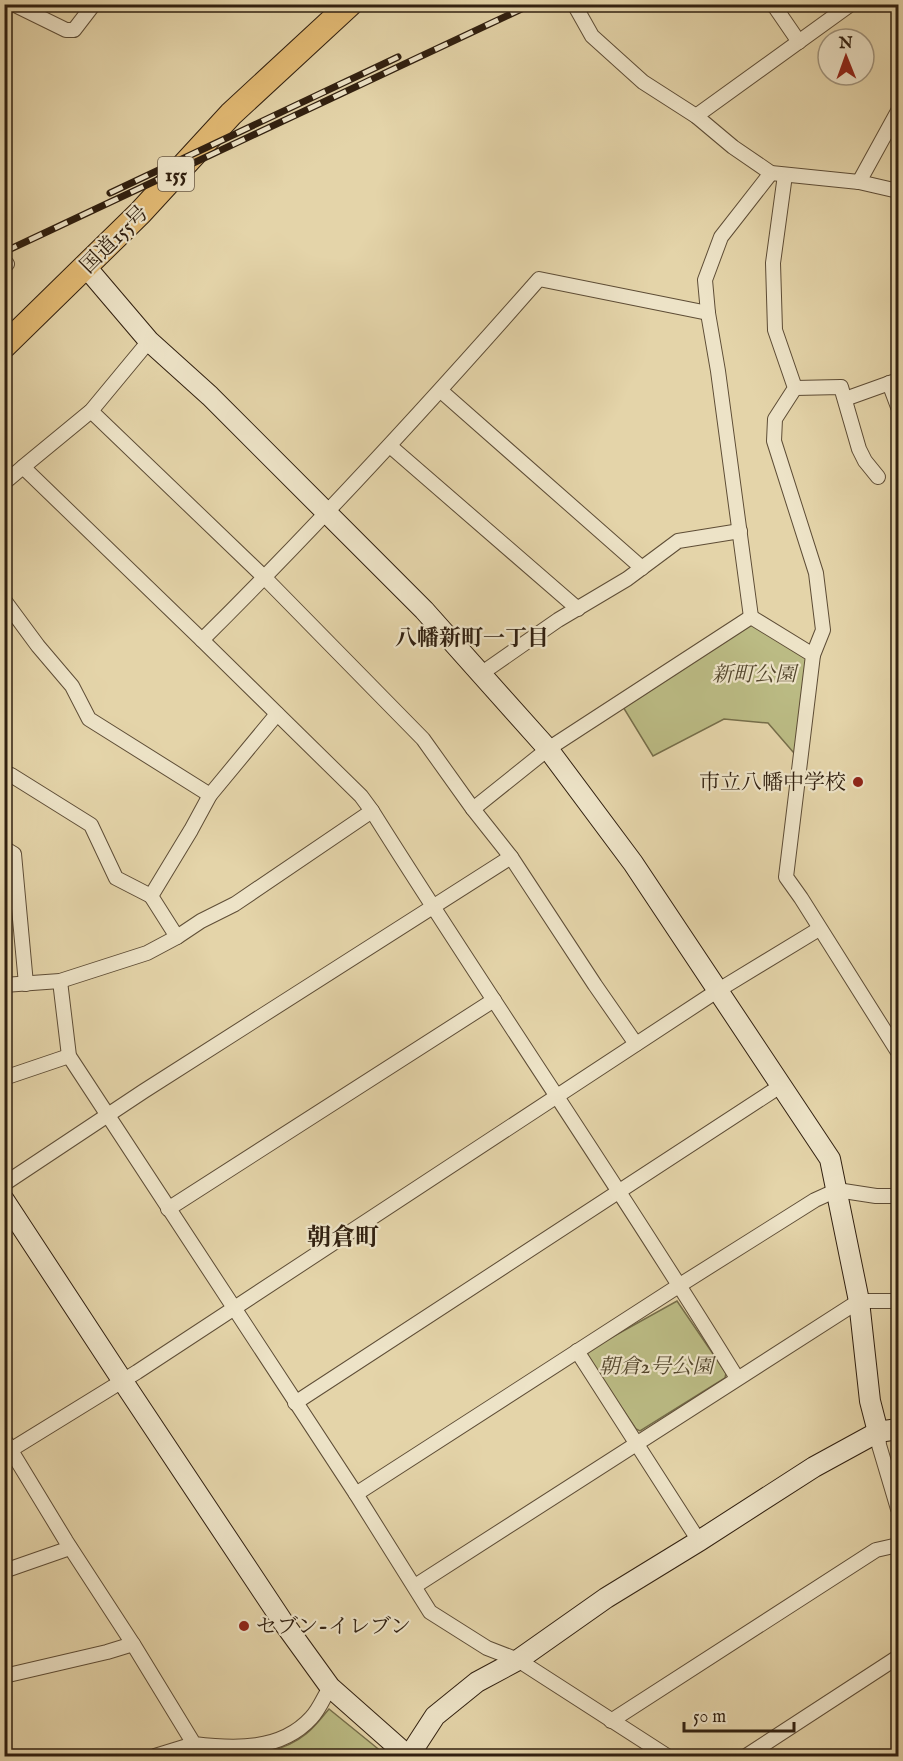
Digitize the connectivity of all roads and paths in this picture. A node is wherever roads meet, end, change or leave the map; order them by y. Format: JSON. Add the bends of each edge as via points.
{"nodes":[{"id":1,"x":14,"y":4,"type":"edge"},
{"id":2,"x":94,"y":4,"type":"edge"},
{"id":3,"x":350,"y":4,"type":"edge"},
{"id":4,"x":574,"y":4,"type":"edge"},
{"id":5,"x":771,"y":4,"type":"edge"},
{"id":6,"x":851,"y":4,"type":"edge"},
{"id":7,"x":799,"y":42,"type":"junction"},
{"id":8,"x":898,"y":111,"type":"edge"},
{"id":9,"x":696,"y":116,"type":"junction"},
{"id":10,"x":778,"y":174,"type":"junction"},
{"id":11,"x":859,"y":182,"type":"junction"},
{"id":12,"x":898,"y":191,"type":"edge"},
{"id":13,"x":86,"y":267,"type":"junction"},
{"id":14,"x":708,"y":313,"type":"junction"},
{"id":15,"x":149,"y":341,"type":"junction"},
{"id":16,"x":4,"y":346,"type":"edge"},
{"id":17,"x":894,"y":382,"type":"edge"},
{"id":18,"x":795,"y":388,"type":"junction"},
{"id":19,"x":441,"y":391,"type":"junction"},
{"id":20,"x":845,"y":399,"type":"junction"},
{"id":21,"x":898,"y":407,"type":"edge"},
{"id":22,"x":91,"y":411,"type":"junction"},
{"id":23,"x":390,"y":446,"type":"junction"},
{"id":24,"x":23,"y":467,"type":"junction"},
{"id":25,"x":878,"y":477,"type":"dead end"},
{"id":26,"x":4,"y":483,"type":"edge"},
{"id":27,"x":326,"y":512,"type":"junction"},
{"id":28,"x":740,"y":531,"type":"junction"},
{"id":29,"x":642,"y":568,"type":"junction"},
{"id":30,"x":264,"y":578,"type":"junction"},
{"id":31,"x":4,"y":600,"type":"edge"},
{"id":32,"x":578,"y":609,"type":"junction"},
{"id":33,"x":751,"y":617,"type":"junction"},
{"id":34,"x":202,"y":640,"type":"junction"},
{"id":35,"x":813,"y":655,"type":"junction"},
{"id":36,"x":482,"y":674,"type":"junction"},
{"id":37,"x":277,"y":714,"type":"junction"},
{"id":38,"x":548,"y":749,"type":"junction"},
{"id":39,"x":11,"y":775,"type":"dead end"},
{"id":40,"x":210,"y":795,"type":"junction"},
{"id":41,"x":473,"y":809,"type":"junction"},
{"id":42,"x":372,"y":811,"type":"junction"},
{"id":43,"x":4,"y":848,"type":"edge"},
{"id":44,"x":511,"y":857,"type":"junction"},
{"id":45,"x":151,"y":896,"type":"junction"},
{"id":46,"x":433,"y":907,"type":"junction"},
{"id":47,"x":819,"y":929,"type":"junction"},
{"id":48,"x":177,"y":937,"type":"junction"},
{"id":49,"x":60,"y":981,"type":"junction"},
{"id":50,"x":26,"y":984,"type":"junction"},
{"id":51,"x":4,"y":985,"type":"edge"},
{"id":52,"x":717,"y":991,"type":"junction"},
{"id":53,"x":494,"y":1000,"type":"junction"},
{"id":54,"x":636,"y":1044,"type":"junction"},
{"id":55,"x":898,"y":1052,"type":"edge"},
{"id":56,"x":69,"y":1056,"type":"junction"},
{"id":57,"x":4,"y":1078,"type":"edge"},
{"id":58,"x":782,"y":1085,"type":"junction"},
{"id":59,"x":556,"y":1097,"type":"junction"},
{"id":60,"x":109,"y":1116,"type":"junction"},
{"id":61,"x":4,"y":1184,"type":"edge"},
{"id":62,"x":837,"y":1190,"type":"junction"},
{"id":63,"x":618,"y":1193,"type":"junction"},
{"id":64,"x":898,"y":1196,"type":"edge"},
{"id":65,"x":4,"y":1200,"type":"edge"},
{"id":66,"x":168,"y":1209,"type":"junction"},
{"id":67,"x":680,"y":1285,"type":"junction"},
{"id":68,"x":859,"y":1301,"type":"junction"},
{"id":69,"x":898,"y":1301,"type":"edge"},
{"id":70,"x":232,"y":1307,"type":"junction"},
{"id":71,"x":577,"y":1351,"type":"junction"},
{"id":72,"x":737,"y":1378,"type":"junction"},
{"id":73,"x":122,"y":1380,"type":"junction"},
{"id":74,"x":295,"y":1403,"type":"junction"},
{"id":75,"x":898,"y":1429,"type":"edge"},
{"id":76,"x":878,"y":1432,"type":"junction"},
{"id":77,"x":637,"y":1444,"type":"junction"},
{"id":78,"x":7,"y":1448,"type":"edge"},
{"id":79,"x":356,"y":1494,"type":"junction"},
{"id":80,"x":898,"y":1509,"type":"edge"},
{"id":81,"x":699,"y":1541,"type":"junction"},
{"id":82,"x":898,"y":1545,"type":"edge"},
{"id":83,"x":70,"y":1548,"type":"junction"},
{"id":84,"x":4,"y":1571,"type":"edge"},
{"id":85,"x":415,"y":1586,"type":"junction"},
{"id":86,"x":133,"y":1644,"type":"junction"},
{"id":87,"x":898,"y":1657,"type":"edge"},
{"id":88,"x":518,"y":1660,"type":"junction"},
{"id":89,"x":4,"y":1676,"type":"edge"},
{"id":90,"x":330,"y":1687,"type":"junction"},
{"id":91,"x":611,"y":1721,"type":"junction"},
{"id":92,"x":194,"y":1744,"type":"junction"},
{"id":93,"x":155,"y":1756,"type":"edge"},
{"id":94,"x":409,"y":1756,"type":"edge"},
{"id":95,"x":667,"y":1756,"type":"edge"},
{"id":96,"x":746,"y":1756,"type":"edge"}],
"edges":[{"from":1,"to":2,"type":"street","via":[[66,30],[74,30]]},
{"from":3,"to":13,"type":"highway","name":"国道155号","number":"155","via":[[231,114]]},
{"from":4,"to":9,"type":"street","via":[[592,36],[643,82]]},
{"from":5,"to":7,"type":"street"},
{"from":6,"to":7,"type":"street"},
{"from":7,"to":9,"type":"street"},
{"from":8,"to":11,"type":"street"},
{"from":9,"to":10,"type":"street","via":[[733,147]]},
{"from":10,"to":11,"type":"street"},
{"from":10,"to":14,"type":"street","via":[[721,237],[705,280]]},
{"from":10,"to":18,"type":"street","via":[[773,263],[775,330]]},
{"from":11,"to":12,"type":"street"},
{"from":13,"to":15,"type":"street"},
{"from":13,"to":16,"type":"highway","name":"国道155号","number":"155"},
{"from":14,"to":19,"type":"street","via":[[539,279]]},
{"from":14,"to":28,"type":"street"},
{"from":15,"to":22,"type":"street"},
{"from":15,"to":27,"type":"street"},
{"from":17,"to":20,"type":"street"},
{"from":17,"to":21,"type":"street"},
{"from":18,"to":20,"type":"street","via":[[841,387]]},
{"from":18,"to":35,"type":"street","via":[[775,418],[774,441],[816,573],[823,630]]},
{"from":19,"to":23,"type":"street"},
{"from":19,"to":29,"type":"street"},
{"from":20,"to":25,"type":"street","via":[[859,449]]},
{"from":22,"to":24,"type":"street"},
{"from":22,"to":30,"type":"street"},
{"from":23,"to":27,"type":"street"},
{"from":23,"to":32,"type":"street"},
{"from":24,"to":26,"type":"street"},
{"from":24,"to":34,"type":"street"},
{"from":27,"to":30,"type":"street"},
{"from":27,"to":36,"type":"street"},
{"from":28,"to":29,"type":"street","via":[[678,540]]},
{"from":28,"to":33,"type":"street"},
{"from":29,"to":32,"type":"street"},
{"from":30,"to":34,"type":"street"},
{"from":30,"to":41,"type":"street","via":[[423,739]]},
{"from":31,"to":40,"type":"street","via":[[72,686],[89,719]]},
{"from":32,"to":36,"type":"street"},
{"from":33,"to":35,"type":"street"},
{"from":33,"to":38,"type":"street"},
{"from":34,"to":37,"type":"street"},
{"from":35,"to":47,"type":"street","via":[[786,877]]},
{"from":36,"to":38,"type":"street"},
{"from":37,"to":40,"type":"street"},
{"from":37,"to":42,"type":"street"},
{"from":38,"to":41,"type":"street"},
{"from":38,"to":52,"type":"street","via":[[633,863]]},
{"from":39,"to":45,"type":"street","via":[[92,825],[116,878]]},
{"from":40,"to":45,"type":"street"},
{"from":41,"to":44,"type":"street"},
{"from":42,"to":46,"type":"street"},
{"from":42,"to":48,"type":"street","via":[[235,904]]},
{"from":43,"to":50,"type":"street","via":[[14,854]]},
{"from":44,"to":46,"type":"street"},
{"from":44,"to":54,"type":"street"},
{"from":45,"to":48,"type":"street"},
{"from":46,"to":53,"type":"street"},
{"from":46,"to":60,"type":"street"},
{"from":47,"to":52,"type":"street"},
{"from":47,"to":55,"type":"street"},
{"from":48,"to":49,"type":"street","via":[[147,953]]},
{"from":49,"to":50,"type":"street"},
{"from":49,"to":56,"type":"street"},
{"from":50,"to":51,"type":"street"},
{"from":52,"to":54,"type":"street"},
{"from":52,"to":58,"type":"street"},
{"from":53,"to":59,"type":"street"},
{"from":53,"to":66,"type":"street"},
{"from":54,"to":59,"type":"street"},
{"from":56,"to":57,"type":"street"},
{"from":56,"to":60,"type":"street"},
{"from":58,"to":62,"type":"street","via":[[830,1159]]},
{"from":58,"to":63,"type":"street"},
{"from":59,"to":63,"type":"street"},
{"from":59,"to":70,"type":"street"},
{"from":60,"to":61,"type":"street"},
{"from":60,"to":66,"type":"street"},
{"from":62,"to":64,"type":"street"},
{"from":62,"to":67,"type":"street"},
{"from":62,"to":68,"type":"street"},
{"from":63,"to":67,"type":"street"},
{"from":63,"to":74,"type":"street"},
{"from":65,"to":73,"type":"street"},
{"from":66,"to":70,"type":"street"},
{"from":67,"to":71,"type":"street"},
{"from":67,"to":72,"type":"street"},
{"from":68,"to":69,"type":"street"},
{"from":68,"to":72,"type":"street"},
{"from":68,"to":76,"type":"street","via":[[870,1401]]},
{"from":70,"to":73,"type":"street"},
{"from":70,"to":74,"type":"street"},
{"from":71,"to":77,"type":"street"},
{"from":71,"to":79,"type":"street"},
{"from":72,"to":77,"type":"street"},
{"from":73,"to":78,"type":"street"},
{"from":73,"to":90,"type":"street"},
{"from":74,"to":79,"type":"street"},
{"from":75,"to":76,"type":"street"},
{"from":76,"to":80,"type":"street"},
{"from":76,"to":81,"type":"street","via":[[814,1467]]},
{"from":77,"to":81,"type":"street"},
{"from":77,"to":85,"type":"street"},
{"from":78,"to":83,"type":"street"},
{"from":79,"to":85,"type":"street"},
{"from":81,"to":88,"type":"street","via":[[606,1598]]},
{"from":82,"to":91,"type":"street","via":[[876,1550]]},
{"from":83,"to":84,"type":"street"},
{"from":83,"to":86,"type":"street"},
{"from":85,"to":88,"type":"street","via":[[430,1612],[487,1648]]},
{"from":86,"to":89,"type":"street"},
{"from":86,"to":92,"type":"street"},
{"from":87,"to":96,"type":"street"},
{"from":88,"to":91,"type":"street"},
{"from":88,"to":94,"type":"street","via":[[477,1682],[435,1716]]},
{"from":90,"to":92,"type":"street","via":[[312,1717],[286,1737],[240,1748]]},
{"from":90,"to":94,"type":"street"},
{"from":91,"to":95,"type":"street"},
{"from":92,"to":93,"type":"street"}]}
